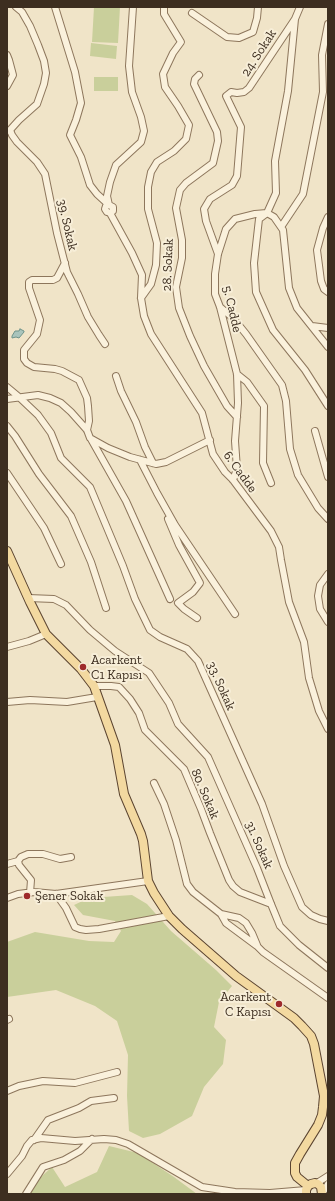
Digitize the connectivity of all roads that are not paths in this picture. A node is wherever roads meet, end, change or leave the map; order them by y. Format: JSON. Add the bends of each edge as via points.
{"nodes":[{"id":1,"x":16,"y":7,"type":"edge"},
{"id":2,"x":55,"y":7,"type":"edge"},
{"id":3,"x":133,"y":7,"type":"edge"},
{"id":4,"x":164,"y":7,"type":"edge"},
{"id":5,"x":258,"y":7,"type":"edge"},
{"id":6,"x":300,"y":7,"type":"edge"},
{"id":7,"x":192,"y":14,"type":"dead end"},
{"id":8,"x":295,"y":19,"type":"junction"},
{"id":9,"x":328,"y":24,"type":"edge"},
{"id":10,"x":7,"y":55,"type":"edge"},
{"id":11,"x":199,"y":76,"type":"dead end"},
{"id":12,"x":7,"y":86,"type":"edge"},
{"id":13,"x":9,"y":131,"type":"edge"},
{"id":14,"x":108,"y":208,"type":"junction"},
{"id":15,"x":267,"y":213,"type":"junction"},
{"id":16,"x":328,"y":217,"type":"edge"},
{"id":17,"x":281,"y":227,"type":"junction"},
{"id":18,"x":218,"y":254,"type":"junction"},
{"id":19,"x":64,"y":263,"type":"junction"},
{"id":20,"x":328,"y":292,"type":"edge"},
{"id":21,"x":141,"y":298,"type":"junction"},
{"id":22,"x":220,"y":307,"type":"junction"},
{"id":23,"x":312,"y":326,"type":"junction"},
{"id":24,"x":328,"y":328,"type":"edge"},
{"id":25,"x":105,"y":344,"type":"dead end"},
{"id":26,"x":328,"y":347,"type":"edge"},
{"id":27,"x":237,"y":374,"type":"junction"},
{"id":28,"x":116,"y":376,"type":"dead end"},
{"id":29,"x":7,"y":387,"type":"edge"},
{"id":30,"x":19,"y":397,"type":"junction"},
{"id":31,"x":7,"y":399,"type":"edge"},
{"id":32,"x":328,"y":406,"type":"edge"},
{"id":33,"x":237,"y":417,"type":"junction"},
{"id":34,"x":7,"y":426,"type":"edge"},
{"id":35,"x":87,"y":430,"type":"junction"},
{"id":36,"x":315,"y":431,"type":"dead end"},
{"id":37,"x":90,"y":438,"type":"junction"},
{"id":38,"x":210,"y":440,"type":"junction"},
{"id":39,"x":140,"y":460,"type":"junction"},
{"id":40,"x":153,"y":463,"type":"junction"},
{"id":41,"x":7,"y":473,"type":"edge"},
{"id":42,"x":328,"y":477,"type":"edge"},
{"id":43,"x":233,"y":480,"type":"junction"},
{"id":44,"x":271,"y":482,"type":"dead end"},
{"id":45,"x":157,"y":493,"type":"junction"},
{"id":46,"x":328,"y":519,"type":"edge"},
{"id":47,"x":7,"y":551,"type":"edge"},
{"id":48,"x":61,"y":564,"type":"dead end"},
{"id":49,"x":328,"y":574,"type":"edge"},
{"id":50,"x":28,"y":598,"type":"junction"},
{"id":51,"x":170,"y":599,"type":"dead end"},
{"id":52,"x":106,"y":608,"type":"dead end"},
{"id":53,"x":235,"y":614,"type":"dead end"},
{"id":54,"x":197,"y":618,"type":"dead end"},
{"id":55,"x":328,"y":622,"type":"edge"},
{"id":56,"x":46,"y":634,"type":"junction"},
{"id":57,"x":7,"y":647,"type":"edge"},
{"id":58,"x":94,"y":686,"type":"junction"},
{"id":59,"x":97,"y":697,"type":"junction"},
{"id":60,"x":7,"y":702,"type":"edge"},
{"id":61,"x":328,"y":729,"type":"edge"},
{"id":62,"x":154,"y":783,"type":"dead end"},
{"id":63,"x":71,"y":858,"type":"dead end"},
{"id":64,"x":18,"y":861,"type":"junction"},
{"id":65,"x":7,"y":864,"type":"edge"},
{"id":66,"x":148,"y":881,"type":"junction"},
{"id":67,"x":30,"y":893,"type":"junction"},
{"id":68,"x":56,"y":894,"type":"junction"},
{"id":69,"x":7,"y":898,"type":"edge"},
{"id":70,"x":271,"y":904,"type":"junction"},
{"id":71,"x":221,"y":914,"type":"junction"},
{"id":72,"x":169,"y":916,"type":"junction"},
{"id":73,"x":328,"y":921,"type":"edge"},
{"id":74,"x":257,"y":946,"type":"junction"},
{"id":75,"x":328,"y":968,"type":"edge"},
{"id":76,"x":328,"y":998,"type":"edge"},
{"id":77,"x":117,"y":1072,"type":"dead end"},
{"id":78,"x":7,"y":1091,"type":"edge"},
{"id":79,"x":114,"y":1098,"type":"dead end"},
{"id":80,"x":92,"y":1139,"type":"junction"},
{"id":81,"x":34,"y":1140,"type":"junction"},
{"id":82,"x":7,"y":1174,"type":"edge"},
{"id":83,"x":328,"y":1176,"type":"edge"},
{"id":84,"x":317,"y":1183,"type":"junction"},
{"id":85,"x":328,"y":1184,"type":"edge"},
{"id":86,"x":307,"y":1190,"type":"edge"},
{"id":87,"x":328,"y":1193,"type":"edge"},
{"id":88,"x":26,"y":1194,"type":"edge"},
{"id":89,"x":322,"y":1194,"type":"edge"},
{"id":90,"x":325,"y":1194,"type":"edge"}],
"edges":[{"from":1,"to":13,"type":"street","via":[[30,26],[46,73],[37,104]]},
{"from":2,"to":14,"type":"street","via":[[75,72],[81,103],[70,135],[90,185]]},
{"from":3,"to":14,"type":"street","via":[[128,66],[132,92],[144,131],[141,142],[116,165],[107,196]]},
{"from":4,"to":21,"type":"street","via":[[164,14],[181,42],[173,52],[163,74],[166,87],[189,125],[186,139],[157,162],[151,172],[148,209],[157,244],[156,265],[151,284]]},
{"from":5,"to":7,"type":"street","via":[[253,32],[239,38],[227,37]]},
{"from":6,"to":8,"type":"street"},
{"from":8,"to":15,"type":"street","via":[[288,91],[275,161],[276,193]]},
{"from":8,"to":18,"type":"street","name":"24. Sokak","via":[[249,88],[244,92],[231,92],[226,96],[241,127],[237,176],[232,185],[210,199],[204,209]]},
{"from":9,"to":17,"type":"street","via":[[322,55],[323,92],[303,194]]},
{"from":10,"to":12,"type":"street","via":[[13,74]]},
{"from":11,"to":33,"type":"street","name":"28. Sokak","via":[[194,84],[217,132],[218,141],[213,163],[180,190],[176,208],[182,240],[182,258],[176,287],[179,308],[204,366],[227,406]]},
{"from":13,"to":19,"type":"street","name":"39. Sokak","via":[[45,174]]},
{"from":14,"to":21,"type":"street","name":"6. Cadde","via":[[142,275]]},
{"from":15,"to":17,"type":"street","via":[[274,217]]},
{"from":15,"to":18,"type":"street","name":"5. Cadde","via":[[235,219],[226,228]]},
{"from":15,"to":32,"type":"street","via":[[258,219],[254,263],[256,292],[273,330],[305,370]]},
{"from":16,"to":20,"type":"street","via":[[318,250],[321,281]]},
{"from":17,"to":23,"type":"street","via":[[289,288],[297,308]]},
{"from":18,"to":22,"type":"street","name":"5. Cadde","via":[[215,294]]},
{"from":19,"to":25,"type":"street","via":[[88,317]]},
{"from":19,"to":35,"type":"street","name":"39. Sokak","via":[[57,278],[29,282],[40,320],[37,334],[24,350],[24,359],[34,366],[62,371],[79,380],[87,398]]},
{"from":21,"to":38,"type":"street","name":"6. Cadde","via":[[151,334],[202,413]]},
{"from":22,"to":27,"type":"street","name":"5. Cadde"},
{"from":22,"to":46,"type":"street","via":[[246,334],[282,385],[290,449],[298,475],[318,508]]},
{"from":23,"to":24,"type":"street"},
{"from":23,"to":26,"type":"street"},
{"from":27,"to":33,"type":"street","name":"5. Cadde"},
{"from":27,"to":44,"type":"street","via":[[247,382],[264,406],[263,463]]},
{"from":28,"to":40,"type":"street"},
{"from":29,"to":30,"type":"street","name":"33. Sokak"},
{"from":30,"to":31,"type":"street"},
{"from":30,"to":35,"type":"street","via":[[38,395],[61,403]]},
{"from":30,"to":73,"type":"street","name":"33. Sokak","via":[[38,415],[51,433],[61,458],[90,487],[150,630],[188,649],[198,661],[262,804],[302,907],[311,915]]},
{"from":33,"to":43,"type":"street","name":"5. Cadde","via":[[237,469]]},
{"from":34,"to":52,"type":"street","via":[[71,516],[91,562]]},
{"from":35,"to":37,"type":"street"},
{"from":36,"to":42,"type":"street"},
{"from":37,"to":39,"type":"street"},
{"from":37,"to":51,"type":"street","via":[[126,501]]},
{"from":38,"to":40,"type":"street","via":[[166,462]]},
{"from":38,"to":43,"type":"street","name":"6. Cadde","via":[[213,454]]},
{"from":39,"to":40,"type":"street"},
{"from":39,"to":45,"type":"street"},
{"from":41,"to":48,"type":"street","via":[[44,528]]},
{"from":43,"to":61,"type":"street","name":"6. Cadde","via":[[280,547],[289,602],[304,642],[309,678],[319,711]]},
{"from":45,"to":53,"type":"street","via":[[175,525]]},
{"from":45,"to":54,"type":"street","via":[[179,545],[200,583],[178,603]]},
{"from":47,"to":50,"type":"main road"},
{"from":49,"to":55,"type":"street","via":[[320,585],[318,596],[320,609]]},
{"from":50,"to":56,"type":"main road"},
{"from":50,"to":70,"type":"street","name":"31. Sokak","via":[[54,599],[66,605],[115,651],[149,673],[169,703],[178,724],[208,757],[258,868]]},
{"from":56,"to":57,"type":"street"},
{"from":56,"to":58,"type":"main road"},
{"from":58,"to":59,"type":"main road"},
{"from":58,"to":70,"type":"street","name":"80. Sokak","via":[[119,687],[130,699],[139,713],[145,730],[184,770],[233,886],[240,892]]},
{"from":59,"to":60,"type":"street","via":[[67,702]]},
{"from":59,"to":66,"type":"main road","via":[[115,745],[124,794],[141,834]]},
{"from":62,"to":71,"type":"street","via":[[176,840],[187,884],[193,892]]},
{"from":63,"to":64,"type":"street","via":[[28,854]]},
{"from":64,"to":65,"type":"street"},
{"from":64,"to":67,"type":"street","via":[[31,880]]},
{"from":66,"to":68,"type":"street"},
{"from":66,"to":72,"type":"main road"},
{"from":67,"to":68,"type":"street"},
{"from":67,"to":69,"type":"street"},
{"from":68,"to":72,"type":"street","via":[[75,926],[80,929],[99,930]]},
{"from":70,"to":75,"type":"street","name":"31. Sokak","via":[[280,926]]},
{"from":71,"to":74,"type":"street","via":[[226,923]]},
{"from":71,"to":74,"type":"street","via":[[239,918],[246,923]]},
{"from":72,"to":86,"type":"main road","via":[[236,976],[294,1018],[311,1036],[324,1096],[318,1125],[295,1162],[295,1173]]},
{"from":74,"to":76,"type":"street"},
{"from":77,"to":78,"type":"street","via":[[75,1083],[43,1081]]},
{"from":79,"to":81,"type":"street","via":[[91,1101],[48,1120]]},
{"from":80,"to":81,"type":"street"},
{"from":80,"to":86,"type":"street","via":[[116,1140],[128,1144],[202,1187],[235,1192]]},
{"from":80,"to":88,"type":"street","via":[[80,1151],[43,1167]]},
{"from":81,"to":82,"type":"street"},
{"from":83,"to":84,"type":"street"},
{"from":84,"to":86,"type":"main road","via":[[313,1183]]},
{"from":84,"to":89,"type":"main road"},
{"from":85,"to":89,"type":"street"},
{"from":87,"to":90,"type":"main road"}]}
